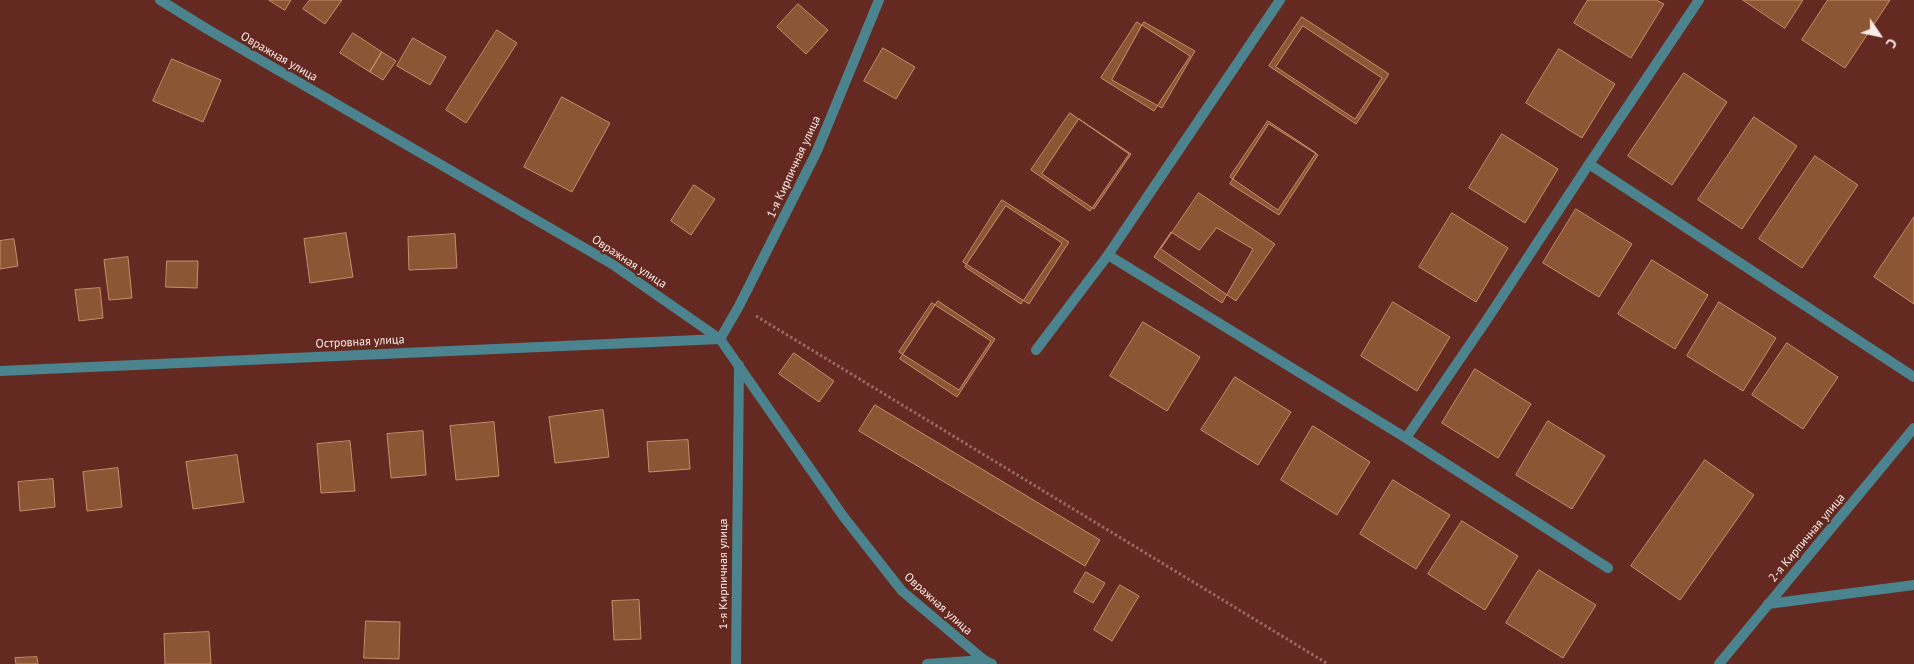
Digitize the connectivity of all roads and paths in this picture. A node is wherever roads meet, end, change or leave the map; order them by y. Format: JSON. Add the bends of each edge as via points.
{"nodes":[{"id":1,"x":160,"y":0,"type":"edge"},
{"id":2,"x":878,"y":0,"type":"edge"},
{"id":3,"x":1280,"y":0,"type":"edge"},
{"id":4,"x":1699,"y":0,"type":"edge"},
{"id":5,"x":1589,"y":164,"type":"junction"},
{"id":6,"x":1108,"y":255,"type":"junction"},
{"id":7,"x":739,"y":306,"type":"junction"},
{"id":8,"x":720,"y":339,"type":"junction"},
{"id":9,"x":1036,"y":350,"type":"dead end"},
{"id":10,"x":739,"y":365,"type":"junction"},
{"id":11,"x":0,"y":371,"type":"edge"},
{"id":12,"x":1914,"y":377,"type":"edge"},
{"id":13,"x":1914,"y":428,"type":"edge"},
{"id":14,"x":1406,"y":438,"type":"junction"},
{"id":15,"x":1608,"y":568,"type":"dead end"},
{"id":16,"x":1914,"y":585,"type":"edge"},
{"id":17,"x":1768,"y":604,"type":"junction"},
{"id":18,"x":988,"y":662,"type":"edge"},
{"id":19,"x":736,"y":664,"type":"edge"},
{"id":20,"x":926,"y":664,"type":"edge"},
{"id":21,"x":1328,"y":664,"type":"edge"},
{"id":22,"x":1719,"y":664,"type":"edge"}],
"edges":[{"from":1,"to":8,"type":"street","name":"Овражная улица","via":[[612,264]]},
{"from":2,"to":7,"type":"street","name":"1-я Кирпичная улица","via":[[817,151]]},
{"from":3,"to":6,"type":"street"},
{"from":4,"to":5,"type":"street"},
{"from":5,"to":12,"type":"street"},
{"from":5,"to":14,"type":"street"},
{"from":6,"to":9,"type":"street"},
{"from":6,"to":14,"type":"street"},
{"from":7,"to":8,"type":"street","name":"1-я Кирпичная улица"},
{"from":7,"to":21,"type":"path"},
{"from":8,"to":10,"type":"street","name":"Овражная улица"},
{"from":8,"to":11,"type":"street","name":"Островная улица"},
{"from":10,"to":18,"type":"street","name":"Овражная улица","via":[[843,516],[902,591]]},
{"from":10,"to":19,"type":"street","name":"1-я Кирпичная улица"},
{"from":13,"to":17,"type":"street","name":"2-я Кирпичная улица"},
{"from":14,"to":15,"type":"street"},
{"from":16,"to":17,"type":"street"},
{"from":17,"to":22,"type":"street","name":"2-я Кирпичная улица"},
{"from":18,"to":20,"type":"street"}]}
